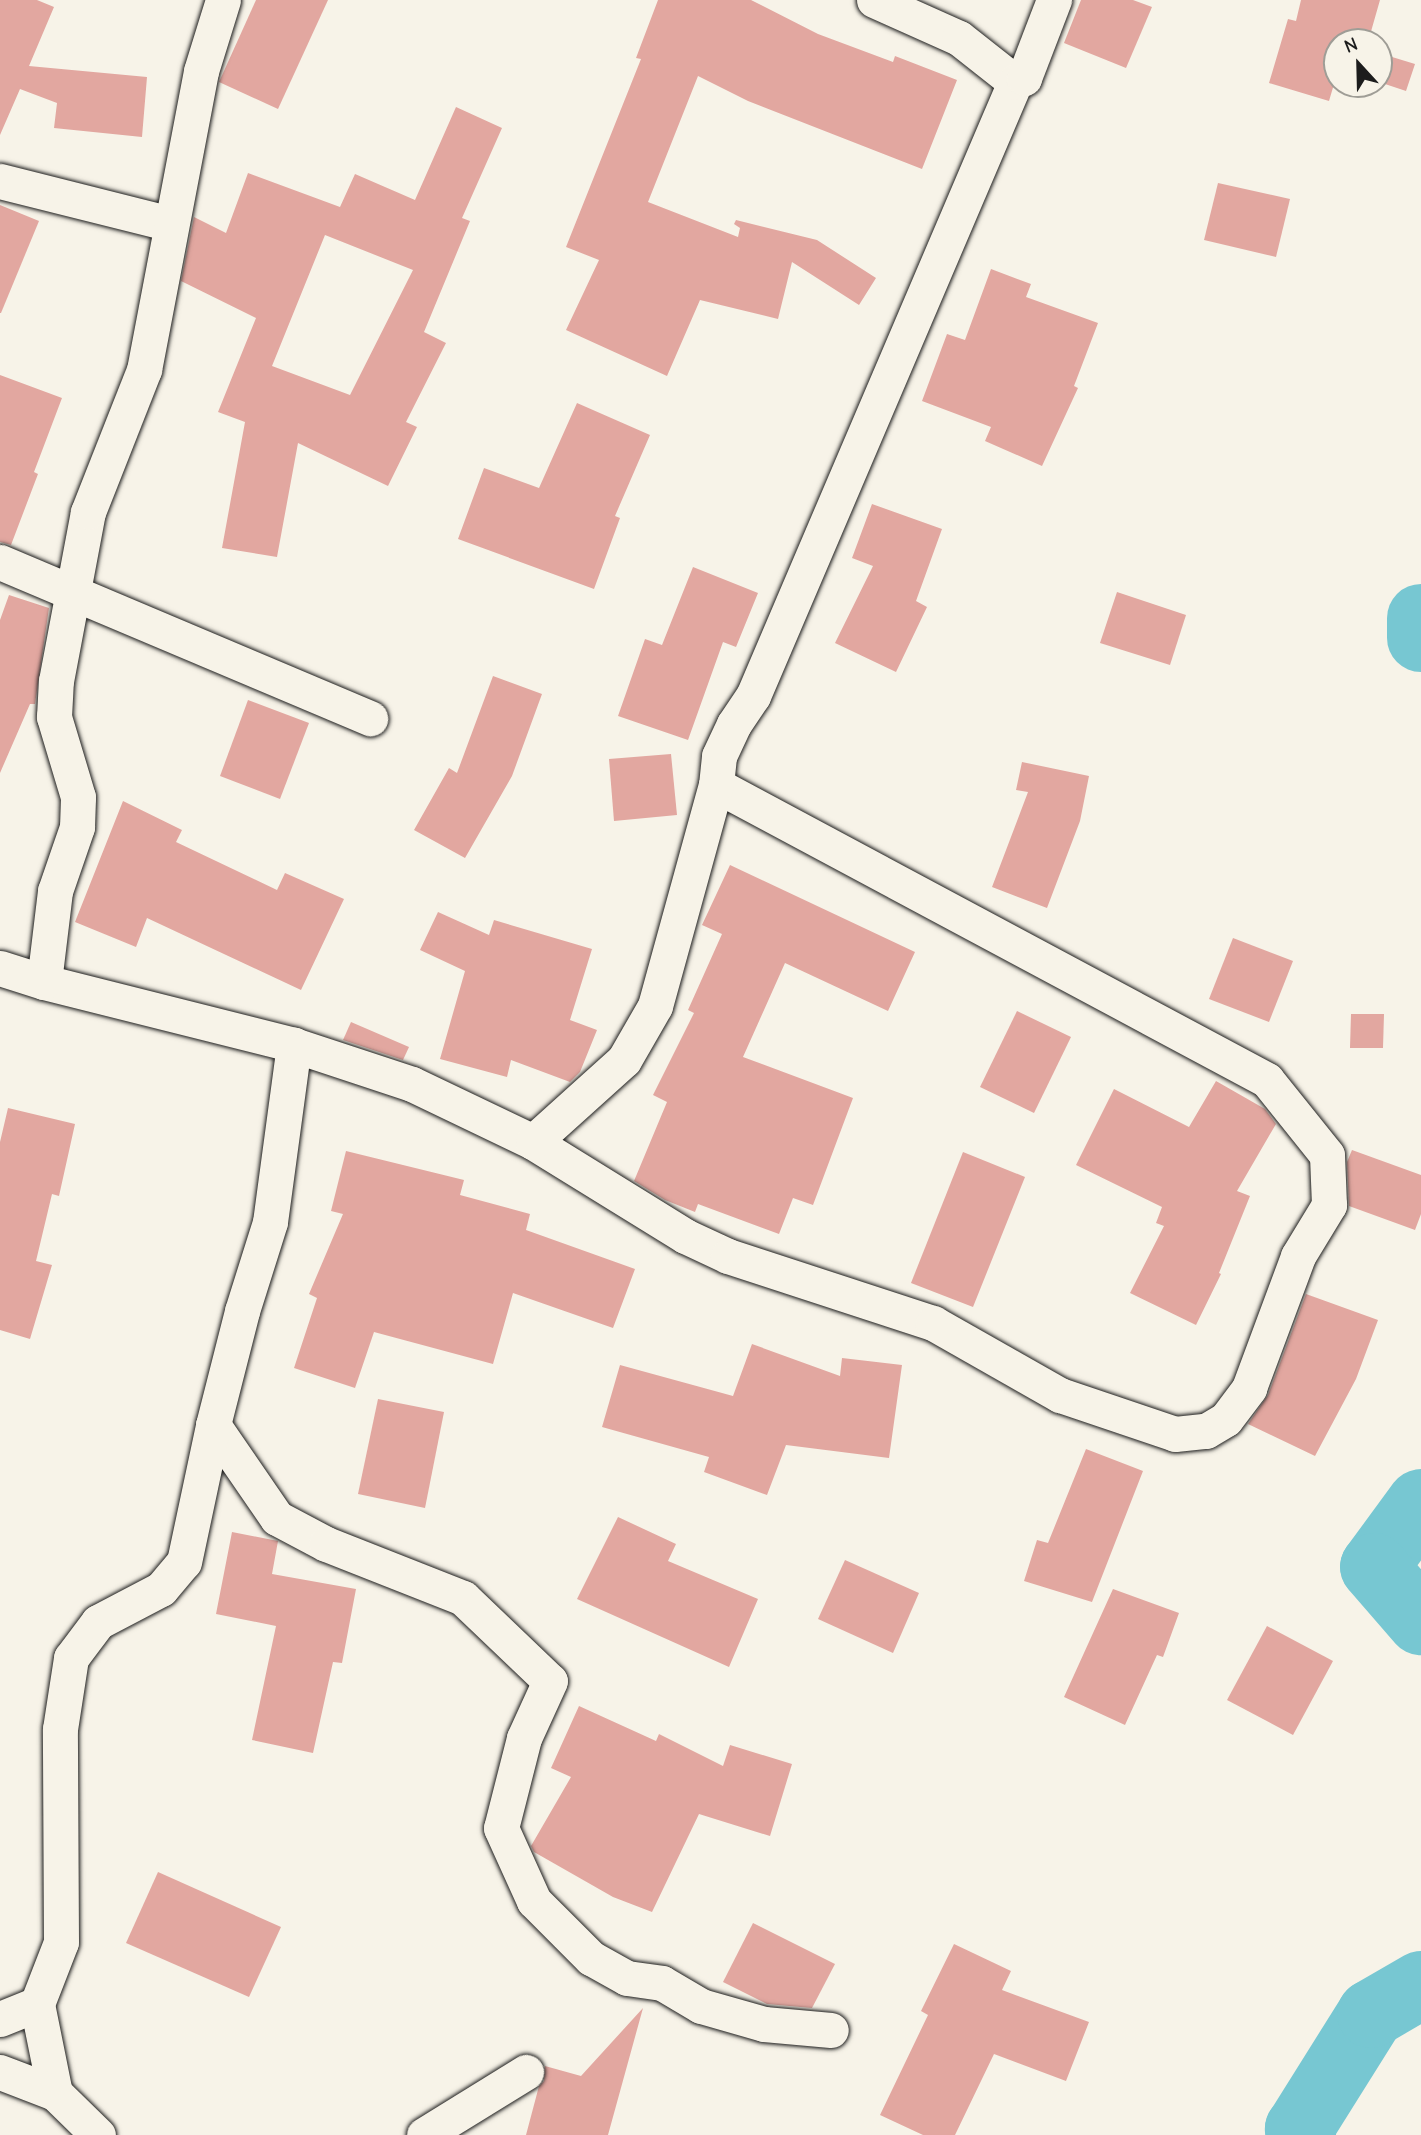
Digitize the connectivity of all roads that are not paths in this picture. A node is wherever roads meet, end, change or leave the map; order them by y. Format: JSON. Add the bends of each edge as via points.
{"nodes":[{"id":1,"x":223,"y":0,"type":"edge"},
{"id":2,"x":874,"y":0,"type":"edge"},
{"id":3,"x":1054,"y":0,"type":"edge"},
{"id":4,"x":1015,"y":82,"type":"junction"},
{"id":5,"x":0,"y":181,"type":"edge"},
{"id":6,"x":171,"y":224,"type":"junction"},
{"id":7,"x":0,"y":562,"type":"edge"},
{"id":8,"x":73,"y":595,"type":"junction"},
{"id":9,"x":370,"y":718,"type":"dead end"},
{"id":10,"x":716,"y":785,"type":"junction"},
{"id":11,"x":0,"y":968,"type":"edge"},
{"id":12,"x":44,"y":982,"type":"junction"},
{"id":13,"x":294,"y":1045,"type":"junction"},
{"id":14,"x":533,"y":1142,"type":"junction"},
{"id":15,"x":213,"y":1425,"type":"junction"},
{"id":16,"x":37,"y":2004,"type":"junction"},
{"id":17,"x":0,"y":2019,"type":"edge"},
{"id":18,"x":831,"y":2029,"type":"dead end"},
{"id":19,"x":526,"y":2071,"type":"dead end"},
{"id":20,"x":0,"y":2072,"type":"edge"},
{"id":21,"x":55,"y":2092,"type":"junction"},
{"id":22,"x":98,"y":2135,"type":"edge"},
{"id":23,"x":424,"y":2135,"type":"edge"}],
"edges":[{"from":1,"to":6,"type":"street","via":[[201,71]]},
{"from":2,"to":4,"type":"street","via":[[959,38]]},
{"from":3,"to":4,"type":"street","via":[[1024,78]]},
{"from":4,"to":10,"type":"street","via":[[753,696],[719,756]]},
{"from":5,"to":6,"type":"street"},
{"from":6,"to":8,"type":"street","via":[[144,370],[88,512]]},
{"from":7,"to":8,"type":"street"},
{"from":8,"to":9,"type":"street"},
{"from":8,"to":12,"type":"street","via":[[56,681],[54,717],[78,797],[77,827],[55,891]]},
{"from":10,"to":14,"type":"street","via":[[655,1006],[624,1060]]},
{"from":10,"to":14,"type":"street","via":[[1267,1080],[1327,1155],[1329,1205],[1298,1256],[1249,1388],[1226,1419],[1206,1431],[1175,1434],[1060,1395],[933,1323],[717,1251],[685,1236]]},
{"from":11,"to":12,"type":"street"},
{"from":12,"to":13,"type":"street"},
{"from":13,"to":14,"type":"street","via":[[412,1084]]},
{"from":13,"to":15,"type":"street","via":[[271,1222]]},
{"from":15,"to":16,"type":"street","via":[[184,1562],[161,1589],[98,1622],[71,1658],[60,1729],[61,1942]]},
{"from":15,"to":18,"type":"street","via":[[277,1518],[326,1544],[463,1598],[550,1681],[524,1738],[501,1828],[534,1902],[591,1958],[628,1978],[662,1983],[701,2006],[764,2024]]},
{"from":16,"to":17,"type":"street"},
{"from":16,"to":21,"type":"street"},
{"from":19,"to":23,"type":"street"},
{"from":20,"to":21,"type":"street"},
{"from":21,"to":22,"type":"street"}]}
